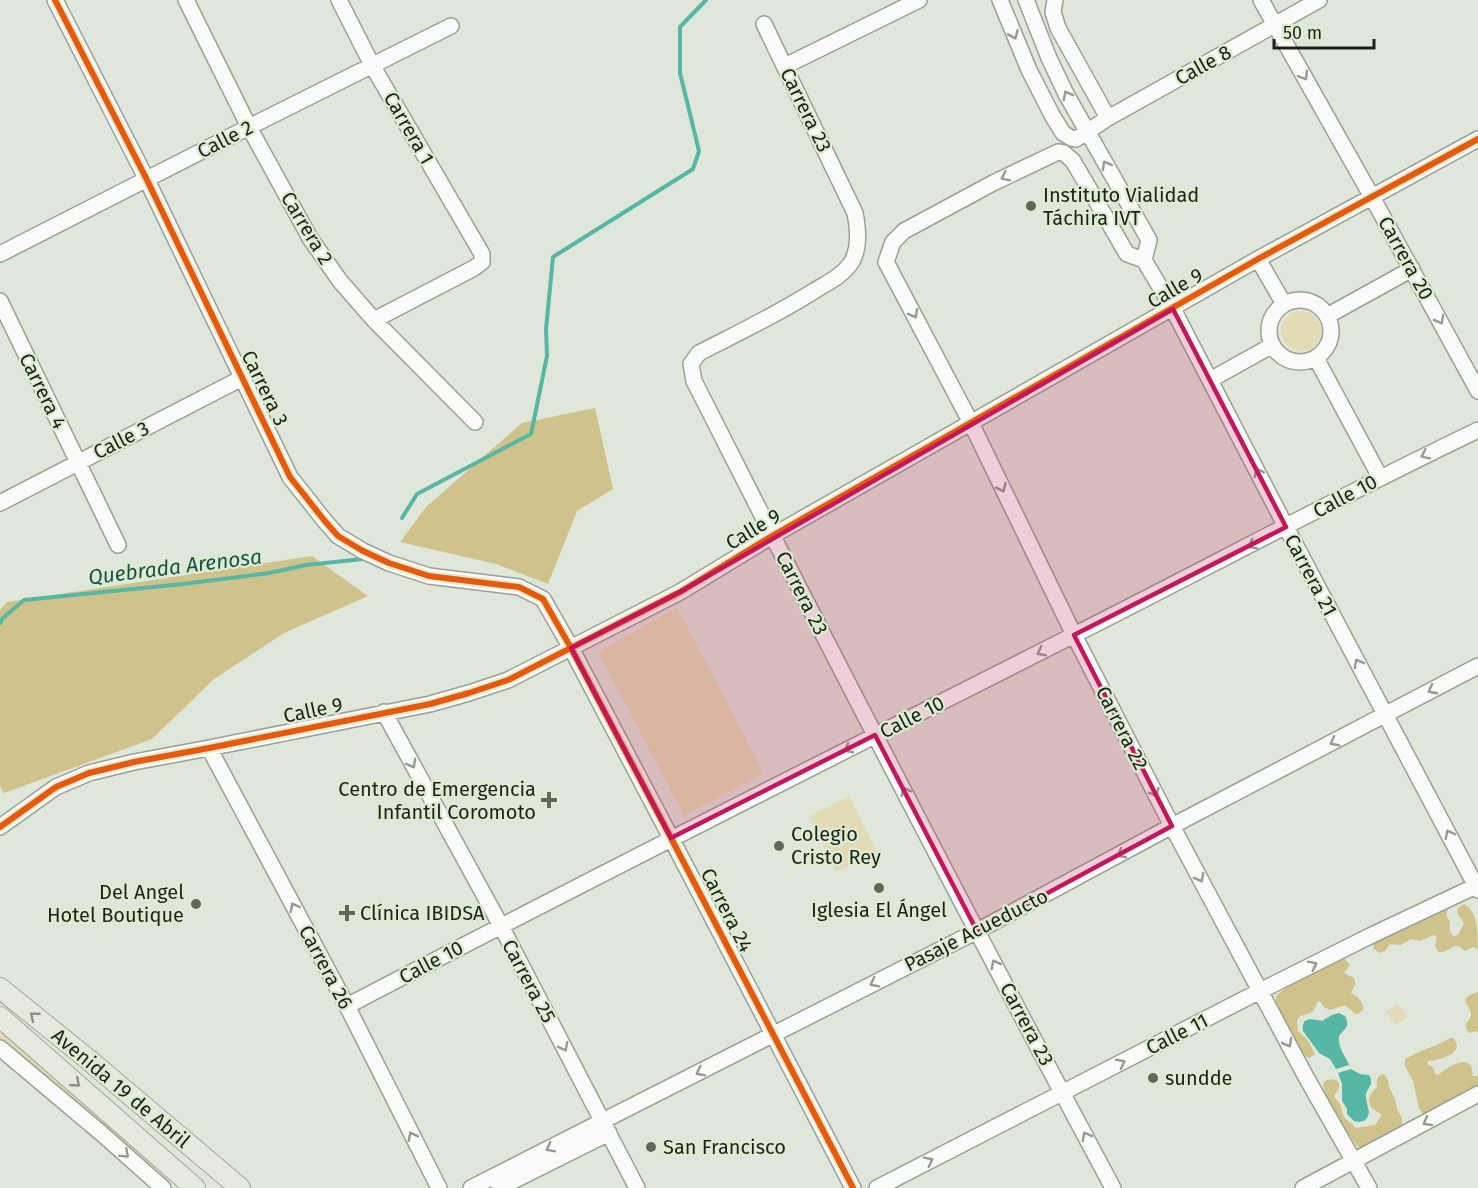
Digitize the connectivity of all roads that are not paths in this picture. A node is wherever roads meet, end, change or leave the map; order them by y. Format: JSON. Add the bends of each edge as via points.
{"nodes":[{"id":1,"x":55,"y":0,"type":"edge"},
{"id":2,"x":186,"y":0,"type":"edge"},
{"id":3,"x":339,"y":0,"type":"edge"},
{"id":4,"x":919,"y":0,"type":"edge"},
{"id":5,"x":999,"y":0,"type":"edge"},
{"id":6,"x":1026,"y":0,"type":"edge"},
{"id":7,"x":1055,"y":0,"type":"edge"},
{"id":8,"x":1261,"y":0,"type":"edge"},
{"id":9,"x":1320,"y":0,"type":"edge"},
{"id":10,"x":764,"y":24,"type":"dead end"},
{"id":11,"x":1275,"y":25,"type":"junction"},
{"id":12,"x":451,"y":26,"type":"dead end"},
{"id":13,"x":372,"y":65,"type":"junction"},
{"id":14,"x":785,"y":66,"type":"junction"},
{"id":15,"x":1108,"y":118,"type":"junction"},
{"id":16,"x":249,"y":127,"type":"junction"},
{"id":17,"x":1088,"y":131,"type":"junction"},
{"id":18,"x":1063,"y":133,"type":"junction"},
{"id":19,"x":1478,"y":139,"type":"edge"},
{"id":20,"x":1058,"y":152,"type":"junction"},
{"id":21,"x":147,"y":180,"type":"junction"},
{"id":22,"x":1372,"y":197,"type":"junction"},
{"id":23,"x":0,"y":254,"type":"edge"},
{"id":24,"x":1144,"y":260,"type":"junction"},
{"id":25,"x":1258,"y":260,"type":"junction"},
{"id":26,"x":1412,"y":270,"type":"junction"},
{"id":27,"x":0,"y":301,"type":"edge"},
{"id":28,"x":1284,"y":304,"type":"junction"},
{"id":29,"x":1173,"y":309,"type":"junction"},
{"id":30,"x":1327,"y":316,"type":"junction"},
{"id":31,"x":374,"y":320,"type":"junction"},
{"id":32,"x":1271,"y":345,"type":"junction"},
{"id":33,"x":1316,"y":358,"type":"junction"},
{"id":34,"x":242,"y":378,"type":"junction"},
{"id":35,"x":1210,"y":380,"type":"junction"},
{"id":36,"x":1478,"y":391,"type":"edge"},
{"id":37,"x":476,"y":422,"type":"dead end"},
{"id":38,"x":971,"y":423,"type":"junction"},
{"id":39,"x":1478,"y":430,"type":"edge"},
{"id":40,"x":77,"y":462,"type":"junction"},
{"id":41,"x":1380,"y":477,"type":"junction"},
{"id":42,"x":0,"y":502,"type":"edge"},
{"id":43,"x":1286,"y":527,"type":"junction"},
{"id":44,"x":772,"y":536,"type":"junction"},
{"id":45,"x":118,"y":545,"type":"dead end"},
{"id":46,"x":1074,"y":635,"type":"junction"},
{"id":47,"x":571,"y":648,"type":"junction"},
{"id":48,"x":1478,"y":666,"type":"edge"},
{"id":49,"x":384,"y":712,"type":"junction"},
{"id":50,"x":1386,"y":715,"type":"junction"},
{"id":51,"x":875,"y":735,"type":"junction"},
{"id":52,"x":209,"y":748,"type":"junction"},
{"id":53,"x":1172,"y":826,"type":"junction"},
{"id":54,"x":0,"y":827,"type":"edge"},
{"id":55,"x":671,"y":838,"type":"junction"},
{"id":56,"x":1477,"y":887,"type":"edge"},
{"id":57,"x":501,"y":926,"type":"junction"},
{"id":58,"x":977,"y":931,"type":"junction"},
{"id":59,"x":0,"y":988,"type":"edge"},
{"id":60,"x":1260,"y":991,"type":"junction"},
{"id":61,"x":347,"y":1006,"type":"junction"},
{"id":62,"x":0,"y":1017,"type":"edge"},
{"id":63,"x":773,"y":1034,"type":"junction"},
{"id":64,"x":0,"y":1048,"type":"edge"},
{"id":65,"x":1063,"y":1093,"type":"junction"},
{"id":66,"x":1478,"y":1094,"type":"edge"},
{"id":67,"x":606,"y":1127,"type":"junction"},
{"id":68,"x":1354,"y":1162,"type":"junction"},
{"id":69,"x":163,"y":1188,"type":"edge"},
{"id":70,"x":195,"y":1188,"type":"edge"},
{"id":71,"x":240,"y":1188,"type":"edge"},
{"id":72,"x":439,"y":1188,"type":"edge"},
{"id":73,"x":471,"y":1188,"type":"edge"},
{"id":74,"x":499,"y":1188,"type":"edge"},
{"id":75,"x":637,"y":1188,"type":"edge"},
{"id":76,"x":853,"y":1188,"type":"edge"},
{"id":77,"x":877,"y":1188,"type":"edge"},
{"id":78,"x":1113,"y":1188,"type":"edge"},
{"id":79,"x":1303,"y":1188,"type":"edge"},
{"id":80,"x":1369,"y":1188,"type":"edge"}],
"edges":[{"from":1,"to":21,"type":"street","name":"Carrera 3"},
{"from":2,"to":16,"type":"street","name":"Carrera 2"},
{"from":3,"to":13,"type":"street","name":"Carrera 1"},
{"from":4,"to":14,"type":"street"},
{"from":5,"to":18,"type":"street","one_way":true,"via":[[1029,70]]},
{"from":17,"to":6,"type":"street","one_way":true,"via":[[1066,94]]},
{"from":7,"to":15,"type":"street","via":[[1053,12],[1058,28]]},
{"from":8,"to":11,"type":"street","name":"Carrera 20"},
{"from":9,"to":11,"type":"street","name":"Calle 8"},
{"from":10,"to":14,"type":"street","name":"Carrera 23"},
{"from":11,"to":15,"type":"street","name":"Calle 8"},
{"from":11,"to":22,"type":"street","name":"Carrera 20","one_way":true},
{"from":12,"to":13,"type":"street","name":"Calle 2"},
{"from":13,"to":16,"type":"street","name":"Calle 2"},
{"from":13,"to":31,"type":"street","name":"Carrera 1","via":[[482,254],[482,262],[474,268]]},
{"from":14,"to":44,"type":"street","name":"Carrera 23","via":[[855,213],[856,248],[851,262],[836,278],[699,353],[691,364],[694,381]]},
{"from":15,"to":17,"type":"street","name":"Calle 8"},
{"from":16,"to":21,"type":"street","name":"Calle 2"},
{"from":16,"to":31,"type":"street","name":"Carrera 2","via":[[310,238]]},
{"from":17,"to":18,"type":"street","via":[[1076,139]]},
{"from":24,"to":17,"type":"street","one_way":true,"via":[[1149,240]]},
{"from":18,"to":20,"type":"street"},
{"from":19,"to":22,"type":"street","name":"Calle 9"},
{"from":20,"to":24,"type":"street","name":"Carrera 21","via":[[1073,161],[1127,254]]},
{"from":20,"to":38,"type":"street","name":"Carrera 22","one_way":true,"via":[[904,231],[893,242],[886,262]]},
{"from":21,"to":23,"type":"street","name":"Calle 2"},
{"from":21,"to":34,"type":"street","name":"Carrera 3"},
{"from":22,"to":25,"type":"street","name":"Calle 9"},
{"from":22,"to":26,"type":"street","name":"Carrera 20"},
{"from":24,"to":29,"type":"street","name":"Carrera 21"},
{"from":25,"to":28,"type":"street"},
{"from":25,"to":29,"type":"street","name":"Calle 9"},
{"from":26,"to":30,"type":"street"},
{"from":26,"to":36,"type":"street","name":"Carrera 20","one_way":true},
{"from":27,"to":40,"type":"street","name":"Carrera 4"},
{"from":28,"to":30,"type":"street","via":[[1308,301]]},
{"from":28,"to":32,"type":"street","via":[[1276,310],[1268,327]]},
{"from":29,"to":35,"type":"street","name":"Carrera 21"},
{"from":29,"to":38,"type":"street","name":"Calle 9"},
{"from":30,"to":33,"type":"street","via":[[1330,339]]},
{"from":31,"to":37,"type":"street","name":"Carrera 2"},
{"from":32,"to":33,"type":"street","via":[[1277,354],[1296,363]]},
{"from":32,"to":35,"type":"street"},
{"from":33,"to":41,"type":"street"},
{"from":34,"to":40,"type":"street","name":"Calle 3"},
{"from":34,"to":47,"type":"street","name":"Carrera 3","via":[[290,477],[339,536],[389,563],[429,576],[519,586],[543,598]]},
{"from":43,"to":35,"type":"street","name":"Carrera 21","one_way":true},
{"from":38,"to":44,"type":"street","name":"Calle 9"},
{"from":38,"to":46,"type":"street","name":"Carrera 22","one_way":true},
{"from":39,"to":41,"type":"street","name":"Calle 10","one_way":true},
{"from":40,"to":42,"type":"street","name":"Calle 3"},
{"from":40,"to":45,"type":"street","name":"Carrera 4"},
{"from":41,"to":43,"type":"street","name":"Calle 10"},
{"from":43,"to":46,"type":"street","name":"Calle 10","one_way":true},
{"from":50,"to":43,"type":"street","name":"Carrera 21","one_way":true},
{"from":44,"to":47,"type":"street","name":"Calle 9","via":[[680,592]]},
{"from":44,"to":51,"type":"street","name":"Carrera 23"},
{"from":46,"to":51,"type":"street","name":"Calle 10","one_way":true},
{"from":46,"to":53,"type":"street","name":"Carrera 22","one_way":true},
{"from":47,"to":49,"type":"street","name":"Calle 9","via":[[508,680],[440,701]]},
{"from":47,"to":55,"type":"street","name":"Carrera 24"},
{"from":48,"to":50,"type":"street","name":"Pasaje Acueducto","one_way":true},
{"from":49,"to":52,"type":"street","name":"Calle 9"},
{"from":49,"to":57,"type":"street","name":"Carrera 25","one_way":true},
{"from":50,"to":53,"type":"street","name":"Pasaje Acueducto","one_way":true},
{"from":56,"to":50,"type":"street","name":"Carrera 21","one_way":true},
{"from":51,"to":55,"type":"street","name":"Calle 10","one_way":true},
{"from":58,"to":51,"type":"street","name":"Carrera 23","one_way":true},
{"from":52,"to":54,"type":"street","name":"Calle 9","via":[[89,773],[56,787]]},
{"from":61,"to":52,"type":"street","name":"Carrera 26","one_way":true},
{"from":53,"to":58,"type":"street","name":"Pasaje Acueducto","one_way":true},
{"from":53,"to":60,"type":"street","name":"Carrera 22","one_way":true},
{"from":55,"to":57,"type":"street","name":"Calle 10"},
{"from":55,"to":63,"type":"street","name":"Carrera 24"},
{"from":60,"to":56,"type":"street","name":"Calle 11","one_way":true},
{"from":57,"to":61,"type":"street","name":"Calle 10"},
{"from":57,"to":67,"type":"street","name":"Carrera 25","one_way":true},
{"from":58,"to":63,"type":"street","name":"Pasaje Acueducto","one_way":true},
{"from":65,"to":58,"type":"street","name":"Carrera 23","one_way":true},
{"from":71,"to":59,"type":"main road","name":"Avenida 19 de Abril","one_way":true},
{"from":65,"to":60,"type":"street","name":"Calle 11","one_way":true},
{"from":60,"to":68,"type":"street","name":"Carrera 22","one_way":true},
{"from":72,"to":61,"type":"street","name":"Carrera 26","one_way":true},
{"from":62,"to":70,"type":"main road","name":"Avenida 19 de Abril","one_way":true},
{"from":63,"to":67,"type":"street","name":"Pasaje Acueducto","one_way":true},
{"from":63,"to":76,"type":"street","name":"Carrera 24"},
{"from":64,"to":69,"type":"street","one_way":true},
{"from":77,"to":65,"type":"street","name":"Calle 11","one_way":true},
{"from":78,"to":65,"type":"street","name":"Carrera 23","one_way":true},
{"from":66,"to":68,"type":"street","one_way":true},
{"from":67,"to":73,"type":"street","name":"Pasaje Acueducto","one_way":true},
{"from":67,"to":74,"type":"street"},
{"from":67,"to":75,"type":"street","name":"Carrera 25"},
{"from":68,"to":79,"type":"street"},
{"from":68,"to":80,"type":"street","name":"Carrera 22"}]}
